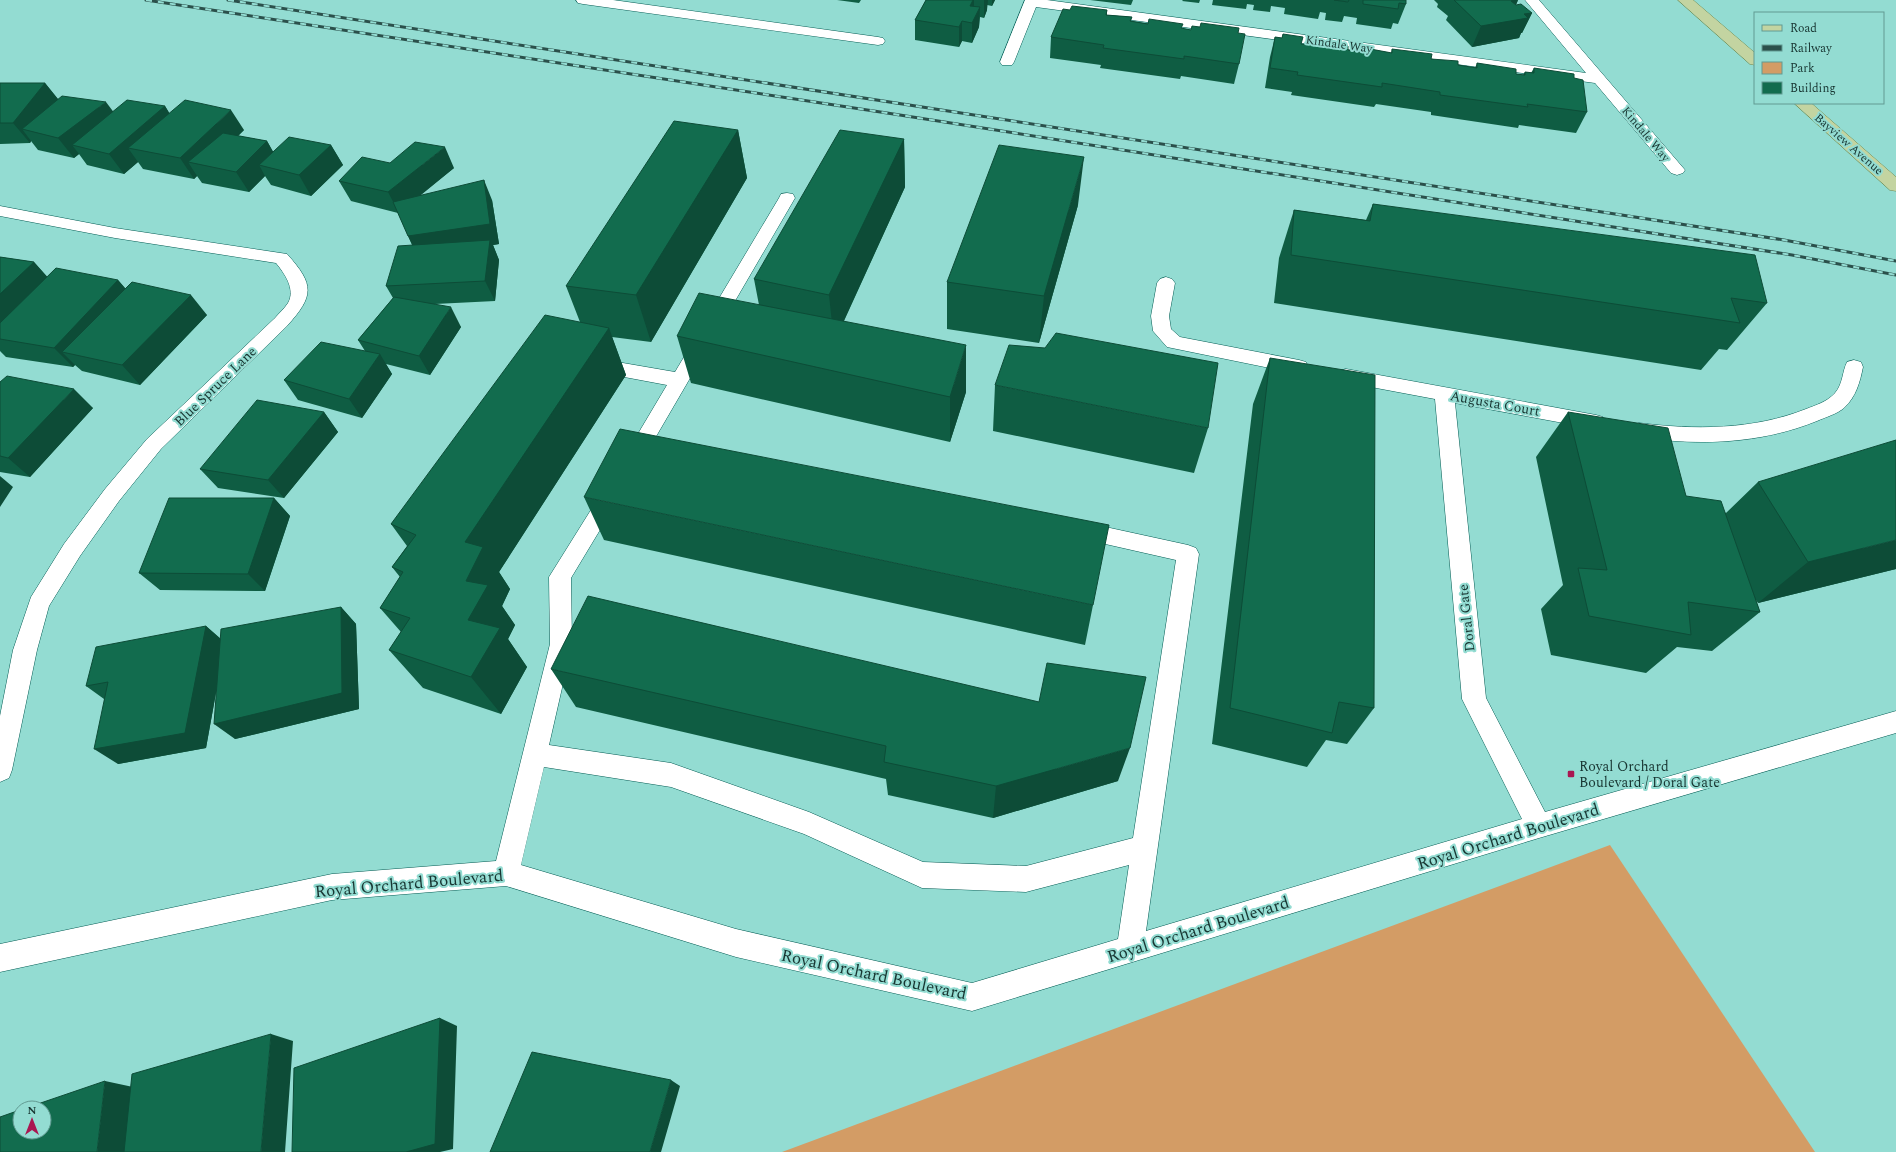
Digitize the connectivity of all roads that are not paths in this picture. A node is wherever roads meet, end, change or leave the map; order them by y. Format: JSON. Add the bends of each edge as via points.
{"nodes":[{"id":1,"x":583,"y":0,"type":"edge"},
{"id":2,"x":1532,"y":0,"type":"edge"},
{"id":3,"x":1685,"y":0,"type":"edge"},
{"id":4,"x":1032,"y":1,"type":"edge"},
{"id":5,"x":878,"y":41,"type":"dead end"},
{"id":6,"x":1754,"y":60,"type":"edge"},
{"id":7,"x":1007,"y":62,"type":"dead end"},
{"id":8,"x":1599,"y":79,"type":"junction"},
{"id":9,"x":1803,"y":104,"type":"edge"},
{"id":10,"x":1677,"y":170,"type":"dead end"},
{"id":11,"x":1896,"y":186,"type":"edge"},
{"id":12,"x":787,"y":198,"type":"dead end"},
{"id":13,"x":0,"y":211,"type":"edge"},
{"id":14,"x":1166,"y":284,"type":"dead end"},
{"id":15,"x":581,"y":363,"type":"edge"},
{"id":16,"x":1854,"y":367,"type":"dead end"},
{"id":17,"x":680,"y":380,"type":"junction"},
{"id":18,"x":1444,"y":394,"type":"junction"},
{"id":19,"x":646,"y":439,"type":"junction"},
{"id":20,"x":670,"y":444,"type":"edge"},
{"id":21,"x":1057,"y":526,"type":"edge"},
{"id":22,"x":1892,"y":725,"type":"edge"},
{"id":23,"x":534,"y":754,"type":"junction"},
{"id":24,"x":0,"y":770,"type":"edge"},
{"id":25,"x":1539,"y":826,"type":"junction"},
{"id":26,"x":1144,"y":848,"type":"junction"},
{"id":27,"x":506,"y":873,"type":"junction"},
{"id":28,"x":1130,"y":949,"type":"junction"},
{"id":29,"x":0,"y":958,"type":"edge"}],
"edges":[{"from":1,"to":5,"type":"street"},
{"from":2,"to":8,"type":"street","name":"Kindale Way"},
{"from":3,"to":6,"type":"main road"},
{"from":4,"to":7,"type":"street"},
{"from":4,"to":8,"type":"street","name":"Kindale Way"},
{"from":8,"to":10,"type":"street","name":"Kindale Way"},
{"from":9,"to":11,"type":"main road","name":"Bayview Avenue"},
{"from":12,"to":17,"type":"street"},
{"from":13,"to":24,"type":"street","name":"Blue Spruce Lane","via":[[115,233],[281,258],[294,272],[298,283],[298,301],[281,322],[154,444],[112,495],[72,550],[39,604],[25,650]]},
{"from":14,"to":18,"type":"street","name":"Augusta Court","via":[[1160,316],[1162,331],[1174,342]]},
{"from":15,"to":17,"type":"street"},
{"from":16,"to":18,"type":"street","name":"Augusta Court","via":[[1850,387],[1838,404],[1787,424],[1745,432],[1693,436],[1644,431]]},
{"from":17,"to":19,"type":"street"},
{"from":18,"to":25,"type":"street","name":"Doral Gate","via":[[1474,699]]},
{"from":19,"to":20,"type":"street"},
{"from":19,"to":23,"type":"street","via":[[560,577],[561,644]]},
{"from":21,"to":26,"type":"street","via":[[1188,554]]},
{"from":22,"to":25,"type":"street","name":"Royal Orchard Boulevard"},
{"from":23,"to":26,"type":"street","via":[[671,775],[809,824],[922,875],[1026,879]]},
{"from":23,"to":27,"type":"street"},
{"from":25,"to":28,"type":"street","name":"Royal Orchard Boulevard"},
{"from":26,"to":28,"type":"street"},
{"from":27,"to":28,"type":"street","name":"Royal Orchard Boulevard","via":[[736,943],[972,997]]},
{"from":27,"to":29,"type":"street","name":"Royal Orchard Boulevard","via":[[332,887]]}]}
